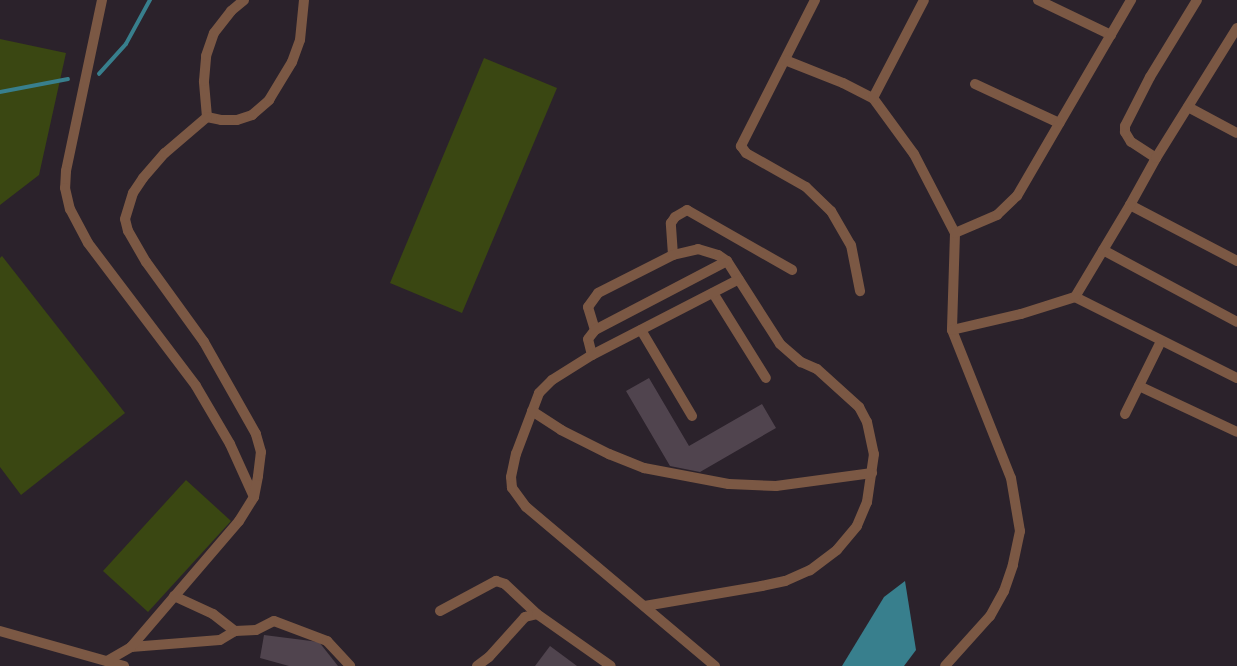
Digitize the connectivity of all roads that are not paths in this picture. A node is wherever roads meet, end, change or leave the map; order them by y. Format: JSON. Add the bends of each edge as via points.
{"nodes":[{"id":1,"x":102,"y":0,"type":"edge"},
{"id":2,"x":244,"y":0,"type":"edge"},
{"id":3,"x":304,"y":0,"type":"edge"},
{"id":4,"x":815,"y":0,"type":"edge"},
{"id":5,"x":924,"y":0,"type":"edge"},
{"id":6,"x":1038,"y":0,"type":"edge"},
{"id":7,"x":1131,"y":0,"type":"edge"},
{"id":8,"x":1197,"y":0,"type":"edge"},
{"id":9,"x":1237,"y":28,"type":"edge"},
{"id":10,"x":1111,"y":35,"type":"junction"},
{"id":11,"x":1234,"y":40,"type":"edge"},
{"id":12,"x":785,"y":60,"type":"junction"},
{"id":13,"x":975,"y":84,"type":"dead end"},
{"id":14,"x":873,"y":98,"type":"junction"},
{"id":15,"x":1188,"y":107,"type":"junction"},
{"id":16,"x":207,"y":116,"type":"junction"},
{"id":17,"x":1059,"y":123,"type":"junction"},
{"id":18,"x":1237,"y":133,"type":"edge"},
{"id":19,"x":1156,"y":158,"type":"junction"},
{"id":20,"x":1130,"y":206,"type":"junction"},
{"id":21,"x":955,"y":233,"type":"junction"},
{"id":22,"x":1103,"y":250,"type":"junction"},
{"id":23,"x":673,"y":255,"type":"junction"},
{"id":24,"x":727,"y":261,"type":"junction"},
{"id":25,"x":1237,"y":261,"type":"edge"},
{"id":26,"x":792,"y":270,"type":"dead end"},
{"id":27,"x":739,"y":280,"type":"junction"},
{"id":28,"x":860,"y":291,"type":"dead end"},
{"id":29,"x":714,"y":293,"type":"junction"},
{"id":30,"x":1074,"y":297,"type":"junction"},
{"id":31,"x":1237,"y":322,"type":"edge"},
{"id":32,"x":595,"y":330,"type":"junction"},
{"id":33,"x":641,"y":330,"type":"junction"},
{"id":34,"x":952,"y":330,"type":"junction"},
{"id":35,"x":1161,"y":341,"type":"junction"},
{"id":36,"x":592,"y":355,"type":"junction"},
{"id":37,"x":766,"y":378,"type":"dead end"},
{"id":38,"x":1237,"y":378,"type":"edge"},
{"id":39,"x":1139,"y":386,"type":"junction"},
{"id":40,"x":532,"y":412,"type":"junction"},
{"id":41,"x":1125,"y":414,"type":"dead end"},
{"id":42,"x":692,"y":416,"type":"dead end"},
{"id":43,"x":1237,"y":432,"type":"edge"},
{"id":44,"x":872,"y":473,"type":"junction"},
{"id":45,"x":254,"y":497,"type":"junction"},
{"id":46,"x":174,"y":596,"type":"junction"},
{"id":47,"x":645,"y":606,"type":"junction"},
{"id":48,"x":440,"y":611,"type":"dead end"},
{"id":49,"x":537,"y":614,"type":"junction"},
{"id":50,"x":0,"y":631,"type":"edge"},
{"id":51,"x":235,"y":632,"type":"junction"},
{"id":52,"x":131,"y":646,"type":"junction"},
{"id":53,"x":107,"y":661,"type":"junction"},
{"id":54,"x":482,"y":665,"type":"edge"},
{"id":55,"x":124,"y":666,"type":"edge"},
{"id":56,"x":350,"y":666,"type":"edge"},
{"id":57,"x":611,"y":666,"type":"edge"},
{"id":58,"x":715,"y":666,"type":"edge"},
{"id":59,"x":945,"y":666,"type":"edge"}],
"edges":[{"from":1,"to":45,"type":"street","via":[[66,171],[70,209],[88,243],[196,386],[230,444]]},
{"from":2,"to":16,"type":"street","via":[[231,11],[214,33],[206,56],[204,81]]},
{"from":3,"to":16,"type":"street","via":[[300,40],[269,100],[252,115],[237,120],[221,120]]},
{"from":4,"to":12,"type":"street"},
{"from":5,"to":14,"type":"street"},
{"from":6,"to":10,"type":"street"},
{"from":7,"to":10,"type":"street"},
{"from":8,"to":19,"type":"street","via":[[1150,77],[1124,126],[1131,142]]},
{"from":9,"to":11,"type":"street"},
{"from":10,"to":17,"type":"street"},
{"from":11,"to":15,"type":"street"},
{"from":12,"to":14,"type":"street"},
{"from":12,"to":28,"type":"street","via":[[742,141],[742,149],[806,187],[831,211],[851,245]]},
{"from":13,"to":17,"type":"street"},
{"from":14,"to":21,"type":"street","via":[[914,154]]},
{"from":15,"to":18,"type":"street"},
{"from":15,"to":19,"type":"street"},
{"from":16,"to":45,"type":"street","via":[[143,178],[133,194],[125,219],[128,231],[143,256],[204,342],[256,434],[261,452]]},
{"from":17,"to":21,"type":"street","via":[[1017,196],[998,215]]},
{"from":19,"to":20,"type":"street"},
{"from":20,"to":22,"type":"street"},
{"from":20,"to":25,"type":"street"},
{"from":21,"to":34,"type":"street"},
{"from":22,"to":30,"type":"street"},
{"from":22,"to":31,"type":"street"},
{"from":23,"to":24,"type":"street","via":[[698,249],[714,253]]},
{"from":23,"to":26,"type":"street","via":[[671,222],[687,210]]},
{"from":23,"to":32,"type":"street","via":[[598,292],[588,307]]},
{"from":24,"to":27,"type":"street"},
{"from":24,"to":32,"type":"street"},
{"from":27,"to":29,"type":"street"},
{"from":27,"to":44,"type":"street","via":[[780,344],[800,362],[817,369],[859,407],[867,422],[874,454]]},
{"from":29,"to":33,"type":"street"},
{"from":29,"to":37,"type":"street"},
{"from":30,"to":34,"type":"street","via":[[1020,314]]},
{"from":30,"to":35,"type":"street"},
{"from":32,"to":36,"type":"street","via":[[588,339]]},
{"from":33,"to":36,"type":"street"},
{"from":33,"to":42,"type":"street"},
{"from":34,"to":59,"type":"street","via":[[1011,478],[1020,531],[1017,551],[1004,591],[990,616]]},
{"from":35,"to":38,"type":"street"},
{"from":35,"to":39,"type":"street"},
{"from":36,"to":40,"type":"street","via":[[565,369],[552,380],[539,393]]},
{"from":39,"to":41,"type":"street"},
{"from":39,"to":43,"type":"street"},
{"from":40,"to":44,"type":"street","via":[[561,430],[630,462],[729,484],[776,486]]},
{"from":40,"to":47,"type":"street","via":[[516,454],[511,477],[512,488],[526,507]]},
{"from":44,"to":47,"type":"street","via":[[867,502],[858,526],[837,550],[810,570],[785,581]]},
{"from":45,"to":46,"type":"street","via":[[239,520]]},
{"from":46,"to":51,"type":"street","via":[[213,614]]},
{"from":46,"to":52,"type":"street"},
{"from":47,"to":58,"type":"street"},
{"from":48,"to":49,"type":"street","via":[[496,581],[505,584]]},
{"from":49,"to":54,"type":"street","via":[[525,617]]},
{"from":49,"to":57,"type":"street"},
{"from":50,"to":53,"type":"street"},
{"from":51,"to":52,"type":"street","via":[[220,640]]},
{"from":51,"to":56,"type":"street","via":[[256,630],[274,621],[327,641]]},
{"from":52,"to":53,"type":"street"},
{"from":53,"to":55,"type":"street"}]}
